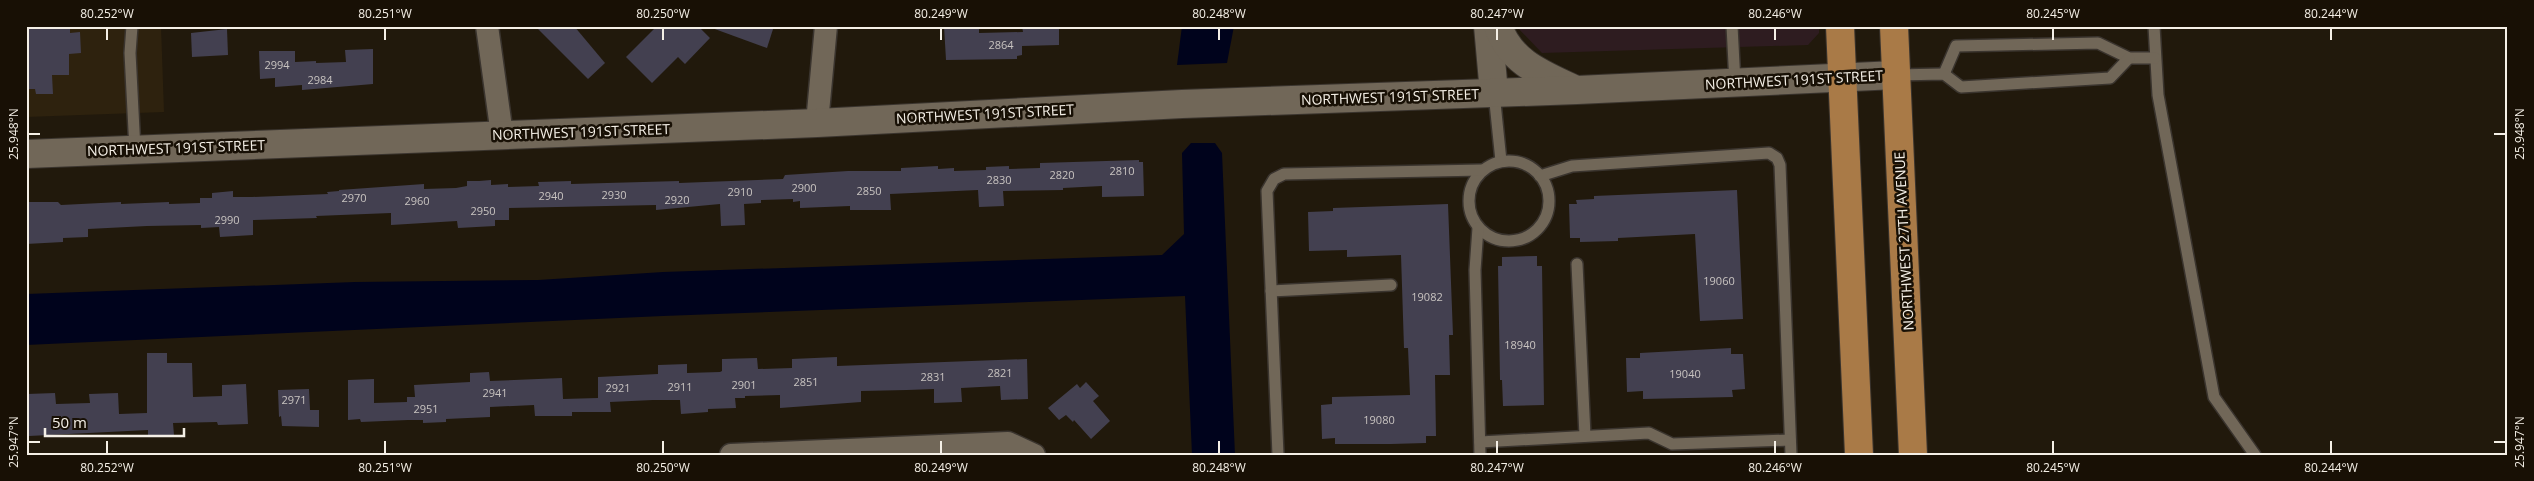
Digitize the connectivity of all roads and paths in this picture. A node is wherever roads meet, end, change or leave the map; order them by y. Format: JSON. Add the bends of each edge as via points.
{"nodes":[{"id":1,"x":132,"y":26,"type":"edge"},
{"id":2,"x":487,"y":26,"type":"edge"},
{"id":3,"x":826,"y":26,"type":"edge"},
{"id":4,"x":1488,"y":26,"type":"edge"},
{"id":5,"x":1498,"y":26,"type":"edge"},
{"id":6,"x":1732,"y":26,"type":"edge"},
{"id":7,"x":1840,"y":26,"type":"edge"},
{"id":8,"x":1894,"y":26,"type":"edge"},
{"id":9,"x":2154,"y":26,"type":"edge"},
{"id":10,"x":2129,"y":58,"type":"junction"},
{"id":11,"x":2155,"y":58,"type":"junction"},
{"id":12,"x":1896,"y":74,"type":"junction"},
{"id":13,"x":1944,"y":74,"type":"junction"},
{"id":14,"x":1842,"y":78,"type":"junction"},
{"id":15,"x":1735,"y":82,"type":"junction"},
{"id":16,"x":1577,"y":90,"type":"junction"},
{"id":17,"x":1494,"y":93,"type":"junction"},
{"id":18,"x":817,"y":123,"type":"junction"},
{"id":19,"x":502,"y":135,"type":"junction"},
{"id":20,"x":135,"y":150,"type":"junction"},
{"id":21,"x":26,"y":154,"type":"edge"},
{"id":22,"x":1501,"y":161,"type":"junction"},
{"id":23,"x":1482,"y":170,"type":"junction"},
{"id":24,"x":1540,"y":176,"type":"junction"},
{"id":25,"x":1478,"y":228,"type":"junction"},
{"id":26,"x":1577,"y":264,"type":"dead end"},
{"id":27,"x":1391,"y":285,"type":"dead end"},
{"id":28,"x":1271,"y":291,"type":"junction"},
{"id":29,"x":1585,"y":436,"type":"junction"},
{"id":30,"x":1790,"y":440,"type":"junction"},
{"id":31,"x":1480,"y":442,"type":"junction"},
{"id":32,"x":1731,"y":442,"type":"junction"},
{"id":33,"x":1673,"y":449,"type":"edge"},
{"id":34,"x":1034,"y":454,"type":"edge"},
{"id":35,"x":731,"y":455,"type":"edge"},
{"id":36,"x":1278,"y":455,"type":"edge"},
{"id":37,"x":1480,"y":455,"type":"edge"},
{"id":38,"x":1732,"y":455,"type":"edge"},
{"id":39,"x":1791,"y":455,"type":"edge"},
{"id":40,"x":1859,"y":455,"type":"edge"},
{"id":41,"x":1914,"y":455,"type":"edge"},
{"id":42,"x":2255,"y":455,"type":"edge"}],
"edges":[{"from":1,"to":20,"type":"lane","via":[[130,53]]},
{"from":2,"to":19,"type":"street"},
{"from":3,"to":18,"type":"street"},
{"from":4,"to":17,"type":"street"},
{"from":5,"to":16,"type":"street","via":[[1513,53],[1532,69]]},
{"from":6,"to":15,"type":"lane"},
{"from":7,"to":14,"type":"main road"},
{"from":8,"to":12,"type":"main road","name":"NORTHWEST 27TH AVENUE"},
{"from":9,"to":11,"type":"lane"},
{"from":10,"to":11,"type":"lane"},
{"from":10,"to":13,"type":"lane","name":"NORTHWEST 191ST STREET","via":[[2110,78],[1960,86]]},
{"from":10,"to":13,"type":"lane","via":[[2098,43],[1956,46]]},
{"from":11,"to":42,"type":"lane","via":[[2158,94],[2214,396]]},
{"from":12,"to":13,"type":"lane","name":"NORTHWEST 191ST STREET"},
{"from":12,"to":14,"type":"street","name":"NORTHWEST 191ST STREET"},
{"from":12,"to":41,"type":"main road","name":"NORTHWEST 27TH AVENUE"},
{"from":14,"to":15,"type":"street","name":"NORTHWEST 191ST STREET"},
{"from":14,"to":40,"type":"main road"},
{"from":15,"to":16,"type":"street","name":"NORTHWEST 191ST STREET"},
{"from":16,"to":17,"type":"street","name":"NORTHWEST 191ST STREET"},
{"from":17,"to":18,"type":"street","name":"NORTHWEST 191ST STREET","via":[[1182,104]]},
{"from":17,"to":22,"type":"lane"},
{"from":18,"to":19,"type":"street","name":"NORTHWEST 191ST STREET"},
{"from":19,"to":20,"type":"street","name":"NORTHWEST 191ST STREET"},
{"from":20,"to":21,"type":"street","name":"NORTHWEST 191ST STREET"},
{"from":22,"to":23,"type":"lane"},
{"from":22,"to":24,"type":"lane","via":[[1529,166]]},
{"from":23,"to":25,"type":"lane","via":[[1471,190],[1471,205]]},
{"from":23,"to":28,"type":"lane","via":[[1284,174],[1274,179],[1267,191]]},
{"from":24,"to":25,"type":"lane","via":[[1545,183],[1548,211],[1533,234],[1508,241],[1487,235]]},
{"from":24,"to":30,"type":"lane","via":[[1572,166],[1769,153],[1777,158]]},
{"from":25,"to":31,"type":"lane","via":[[1475,270]]},
{"from":26,"to":29,"type":"lane"},
{"from":27,"to":28,"type":"lane"},
{"from":28,"to":36,"type":"lane"},
{"from":29,"to":31,"type":"lane"},
{"from":29,"to":33,"type":"lane","via":[[1649,433]]},
{"from":30,"to":32,"type":"lane"},
{"from":30,"to":39,"type":"lane"},
{"from":31,"to":37,"type":"lane"},
{"from":32,"to":33,"type":"lane"},
{"from":32,"to":38,"type":"lane"},
{"from":34,"to":35,"type":"street","via":[[1008,443]]}]}
